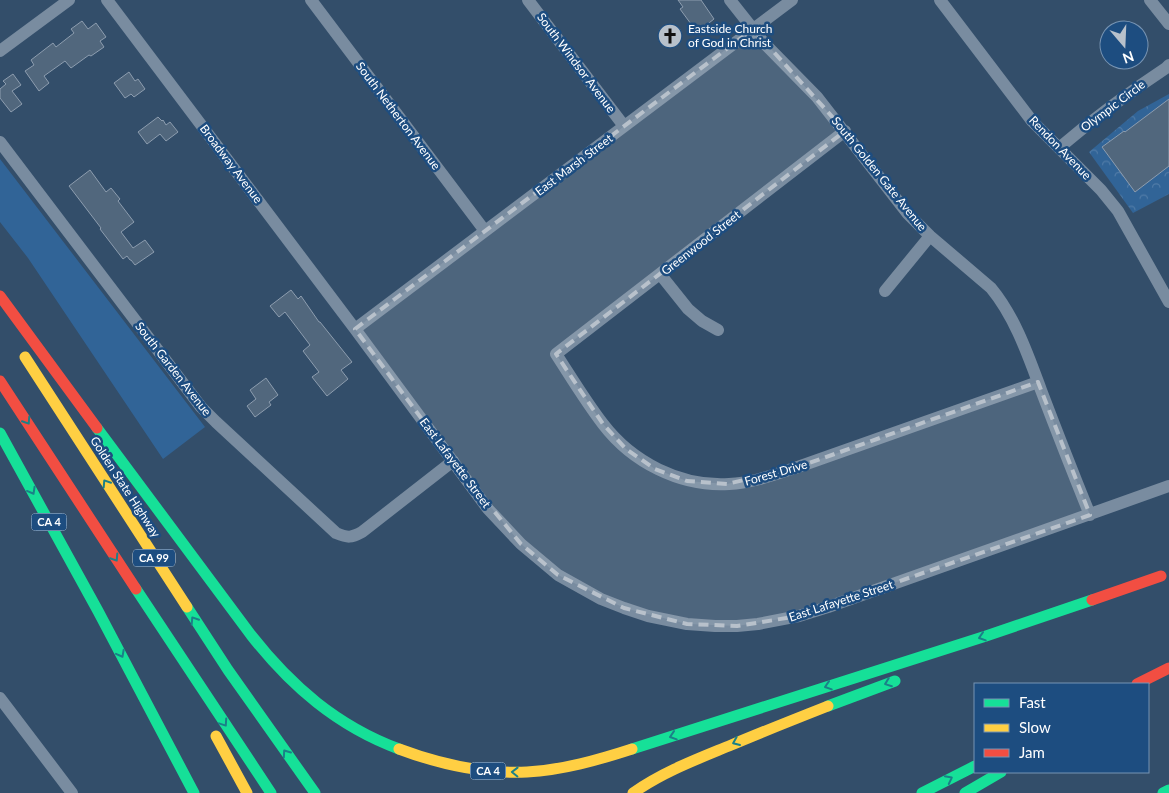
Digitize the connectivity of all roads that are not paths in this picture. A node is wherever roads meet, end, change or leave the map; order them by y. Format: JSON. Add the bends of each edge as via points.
{"nodes":[{"id":1,"x":69,"y":0,"type":"edge"},
{"id":2,"x":107,"y":0,"type":"edge"},
{"id":3,"x":311,"y":0,"type":"edge"},
{"id":4,"x":528,"y":0,"type":"edge"},
{"id":5,"x":730,"y":0,"type":"edge"},
{"id":6,"x":792,"y":0,"type":"edge"},
{"id":7,"x":940,"y":0,"type":"edge"},
{"id":8,"x":1150,"y":0,"type":"edge"},
{"id":9,"x":1169,"y":24,"type":"edge"},
{"id":10,"x":753,"y":29,"type":"junction"},
{"id":11,"x":0,"y":51,"type":"edge"},
{"id":12,"x":1169,"y":65,"type":"edge"},
{"id":13,"x":624,"y":126,"type":"junction"},
{"id":14,"x":844,"y":131,"type":"junction"},
{"id":15,"x":0,"y":142,"type":"edge"},
{"id":16,"x":1059,"y":148,"type":"junction"},
{"id":17,"x":485,"y":231,"type":"junction"},
{"id":18,"x":930,"y":236,"type":"junction"},
{"id":19,"x":660,"y":274,"type":"junction"},
{"id":20,"x":885,"y":291,"type":"dead end"},
{"id":21,"x":0,"y":296,"type":"edge"},
{"id":22,"x":1169,"y":302,"type":"edge"},
{"id":23,"x":355,"y":329,"type":"junction"},
{"id":24,"x":718,"y":330,"type":"dead end"},
{"id":25,"x":21,"y":351,"type":"dead end"},
{"id":26,"x":556,"y":354,"type":"joint"},
{"id":27,"x":0,"y":381,"type":"edge"},
{"id":28,"x":1038,"y":382,"type":"junction"},
{"id":29,"x":0,"y":433,"type":"edge"},
{"id":30,"x":453,"y":461,"type":"junction"},
{"id":31,"x":1169,"y":486,"type":"edge"},
{"id":32,"x":1090,"y":515,"type":"junction"},
{"id":33,"x":1165,"y":575,"type":"edge"},
{"id":34,"x":962,"y":655,"type":"dead end"},
{"id":35,"x":1169,"y":668,"type":"edge"},
{"id":36,"x":906,"y":676,"type":"dead end"},
{"id":37,"x":1139,"y":683,"type":"edge"},
{"id":38,"x":205,"y":695,"type":"junction"},
{"id":39,"x":0,"y":698,"type":"edge"},
{"id":40,"x":203,"y":711,"type":"dead end"},
{"id":41,"x":212,"y":728,"type":"dead end"},
{"id":42,"x":974,"y":767,"type":"edge"},
{"id":43,"x":999,"y":773,"type":"edge"},
{"id":44,"x":1169,"y":790,"type":"edge"},
{"id":45,"x":72,"y":793,"type":"edge"},
{"id":46,"x":194,"y":793,"type":"edge"},
{"id":47,"x":247,"y":793,"type":"edge"},
{"id":48,"x":271,"y":793,"type":"edge"},
{"id":49,"x":315,"y":793,"type":"edge"},
{"id":50,"x":633,"y":793,"type":"edge"},
{"id":51,"x":922,"y":793,"type":"edge"},
{"id":52,"x":965,"y":793,"type":"edge"},
{"id":53,"x":1163,"y":793,"type":"edge"}],
"edges":[{"from":1,"to":11,"type":"street"},
{"from":2,"to":23,"type":"street","name":"Broadway Avenue"},
{"from":3,"to":17,"type":"street","name":"South Netherton Avenue"},
{"from":4,"to":13,"type":"street","name":"South Windsor Avenue"},
{"from":5,"to":10,"type":"street","name":"South Golden Gate Avenue"},
{"from":6,"to":10,"type":"street","name":"East Marsh Street"},
{"from":7,"to":16,"type":"street","name":"Rendon Avenue","via":[[1032,121]]},
{"from":8,"to":9,"type":"street"},
{"from":10,"to":13,"type":"street","name":"East Marsh Street"},
{"from":10,"to":14,"type":"street","name":"South Golden Gate Avenue"},
{"from":12,"to":16,"type":"street","name":"Olympic Circle","via":[[1102,112]]},
{"from":13,"to":17,"type":"street","name":"East Marsh Street"},
{"from":14,"to":18,"type":"street","name":"South Golden Gate Avenue","via":[[908,214]]},
{"from":14,"to":19,"type":"street","name":"Greenwood Street"},
{"from":15,"to":30,"type":"street","name":"South Garden Avenue","via":[[201,407],[336,533],[352,537],[362,532]]},
{"from":16,"to":22,"type":"street","name":"Rendon Avenue","via":[[1118,211]]},
{"from":17,"to":23,"type":"street","name":"East Marsh Street"},
{"from":18,"to":20,"type":"street"},
{"from":18,"to":28,"type":"street","name":"South Golden Gate Avenue","via":[[999,298]]},
{"from":19,"to":24,"type":"street","via":[[688,309]]},
{"from":19,"to":26,"type":"street","name":"Greenwood Street"},
{"from":33,"to":21,"type":"main road","number":"CA 4","one_way":true,"via":[[598,760],[519,772],[456,766],[366,736],[317,704],[277,667]]},
{"from":23,"to":30,"type":"street","name":"East Lafayette Street"},
{"from":49,"to":25,"type":"main road","name":"Golden State Highway","number":"CA 99","one_way":true,"via":[[228,670]]},
{"from":26,"to":28,"type":"street","name":"Forest Drive","via":[[603,424],[626,448],[655,469],[704,484],[746,482],[768,477]]},
{"from":27,"to":38,"type":"main road","number":"CA 99","one_way":true},
{"from":28,"to":32,"type":"street","name":"South Golden Gate Avenue"},
{"from":29,"to":46,"type":"main road","number":"CA 4","one_way":true},
{"from":30,"to":32,"type":"street","name":"East Lafayette Street","via":[[488,509],[521,544],[558,575],[624,608],[687,624],[736,626],[800,616]]},
{"from":31,"to":32,"type":"street","name":"East Lafayette Street"},
{"from":33,"to":34,"type":"main road"},
{"from":35,"to":37,"type":"main road"},
{"from":36,"to":50,"type":"main road","one_way":true,"via":[[704,756]]},
{"from":38,"to":40,"type":"main road"},
{"from":38,"to":48,"type":"main road","number":"CA 99","one_way":true},
{"from":39,"to":45,"type":"street"},
{"from":41,"to":47,"type":"main road"},
{"from":51,"to":42,"type":"main road","one_way":true},
{"from":43,"to":52,"type":"main road"},
{"from":44,"to":53,"type":"main road"}]}
